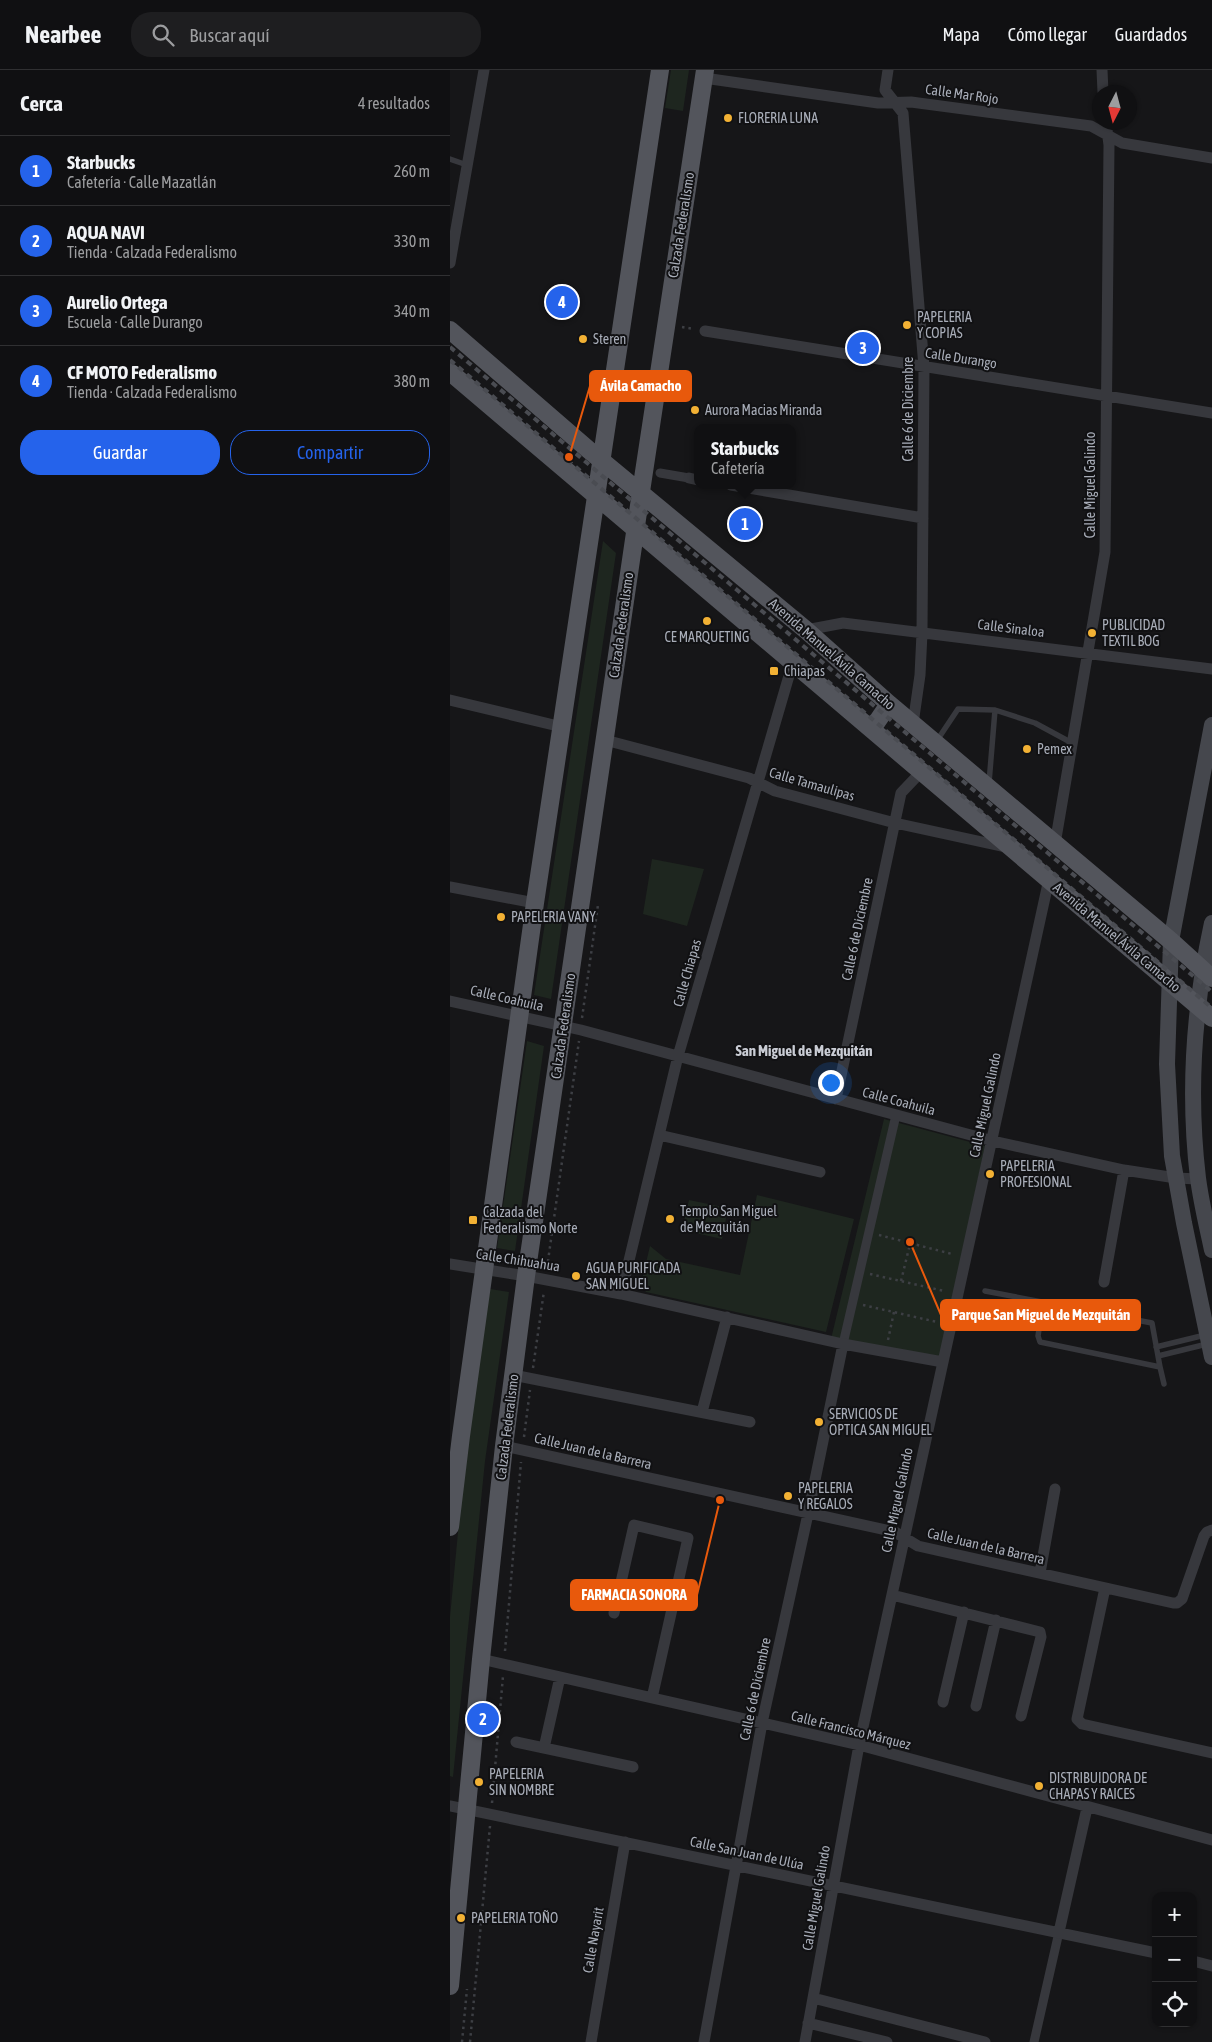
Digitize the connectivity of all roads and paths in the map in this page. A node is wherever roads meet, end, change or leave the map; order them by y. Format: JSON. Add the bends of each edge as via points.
{"nodes":[{"id":1,"x":484,"y":70,"type":"edge"},
{"id":2,"x":659,"y":70,"type":"edge"},
{"id":3,"x":888,"y":70,"type":"edge"},
{"id":4,"x":1102,"y":70,"type":"edge"},
{"id":5,"x":705,"y":74,"type":"edge"},
{"id":6,"x":1103,"y":85,"type":"edge"},
{"id":7,"x":895,"y":103,"type":"junction"},
{"id":8,"x":1107,"y":130,"type":"edge"},
{"id":9,"x":1108,"y":136,"type":"junction"},
{"id":10,"x":1212,"y":158,"type":"edge"},
{"id":11,"x":450,"y":159,"type":"edge"},
{"id":12,"x":467,"y":165,"type":"junction"},
{"id":13,"x":450,"y":263,"type":"edge"},
{"id":14,"x":666,"y":324,"type":"junction"},
{"id":15,"x":450,"y":330,"type":"edge"},
{"id":16,"x":705,"y":331,"type":"joint"},
{"id":17,"x":924,"y":367,"type":"junction"},
{"id":18,"x":450,"y":372,"type":"edge"},
{"id":19,"x":1106,"y":396,"type":"junction"},
{"id":20,"x":1212,"y":413,"type":"edge"},
{"id":21,"x":602,"y":460,"type":"junction"},
{"id":22,"x":660,"y":473,"type":"dead end"},
{"id":23,"x":693,"y":479,"type":"edge"},
{"id":24,"x":753,"y":489,"type":"edge"},
{"id":25,"x":641,"y":492,"type":"junction"},
{"id":26,"x":597,"y":497,"type":"junction"},
{"id":27,"x":923,"y":518,"type":"junction"},
{"id":28,"x":635,"y":530,"type":"junction"},
{"id":29,"x":806,"y":630,"type":"junction"},
{"id":30,"x":922,"y":632,"type":"junction"},
{"id":31,"x":1087,"y":653,"type":"junction"},
{"id":32,"x":793,"y":662,"type":"junction"},
{"id":33,"x":1212,"y":669,"type":"edge"},
{"id":34,"x":450,"y":700,"type":"edge"},
{"id":35,"x":890,"y":704,"type":"junction"},
{"id":36,"x":995,"y":710,"type":"junction"},
{"id":37,"x":913,"y":724,"type":"junction"},
{"id":38,"x":1212,"y":725,"type":"edge"},
{"id":39,"x":562,"y":727,"type":"junction"},
{"id":40,"x":872,"y":729,"type":"junction"},
{"id":41,"x":604,"y":740,"type":"junction"},
{"id":42,"x":1072,"y":742,"type":"junction"},
{"id":43,"x":936,"y":743,"type":"junction"},
{"id":44,"x":921,"y":772,"type":"junction"},
{"id":45,"x":757,"y":784,"type":"junction"},
{"id":46,"x":988,"y":787,"type":"junction"},
{"id":47,"x":895,"y":823,"type":"junction"},
{"id":48,"x":1055,"y":844,"type":"junction"},
{"id":49,"x":1013,"y":849,"type":"junction"},
{"id":50,"x":1049,"y":879,"type":"junction"},
{"id":51,"x":450,"y":887,"type":"edge"},
{"id":52,"x":598,"y":902,"type":"dead end"},
{"id":53,"x":535,"y":903,"type":"junction"},
{"id":54,"x":1212,"y":923,"type":"edge"},
{"id":55,"x":1171,"y":941,"type":"junction"},
{"id":56,"x":1207,"y":974,"type":"edge"},
{"id":57,"x":1169,"y":980,"type":"junction"},
{"id":58,"x":450,"y":1001,"type":"edge"},
{"id":59,"x":1198,"y":1006,"type":"junction"},
{"id":60,"x":520,"y":1017,"type":"junction"},
{"id":61,"x":1212,"y":1018,"type":"edge"},
{"id":62,"x":562,"y":1026,"type":"junction"},
{"id":63,"x":580,"y":1030,"type":"junction"},
{"id":64,"x":678,"y":1056,"type":"junction"},
{"id":65,"x":836,"y":1099,"type":"junction"},
{"id":66,"x":896,"y":1115,"type":"junction"},
{"id":67,"x":659,"y":1135,"type":"junction"},
{"id":68,"x":993,"y":1141,"type":"junction"},
{"id":69,"x":1124,"y":1170,"type":"junction"},
{"id":70,"x":820,"y":1172,"type":"dead end"},
{"id":71,"x":1176,"y":1178,"type":"junction"},
{"id":72,"x":1198,"y":1178,"type":"junction"},
{"id":73,"x":1208,"y":1212,"type":"edge"},
{"id":74,"x":869,"y":1233,"type":"junction"},
{"id":75,"x":910,"y":1243,"type":"junction"},
{"id":76,"x":1212,"y":1250,"type":"edge"},
{"id":77,"x":952,"y":1254,"type":"dead end"},
{"id":78,"x":450,"y":1264,"type":"edge"},
{"id":79,"x":484,"y":1270,"type":"junction"},
{"id":80,"x":860,"y":1272,"type":"junction"},
{"id":81,"x":526,"y":1276,"type":"junction"},
{"id":82,"x":546,"y":1280,"type":"junction"},
{"id":83,"x":901,"y":1281,"type":"junction"},
{"id":84,"x":1104,"y":1282,"type":"dead end"},
{"id":85,"x":944,"y":1291,"type":"dead end"},
{"id":86,"x":985,"y":1291,"type":"dead end"},
{"id":87,"x":621,"y":1294,"type":"junction"},
{"id":88,"x":852,"y":1303,"type":"junction"},
{"id":89,"x":1043,"y":1303,"type":"junction"},
{"id":90,"x":894,"y":1312,"type":"junction"},
{"id":91,"x":727,"y":1317,"type":"junction"},
{"id":92,"x":937,"y":1322,"type":"dead end"},
{"id":93,"x":888,"y":1340,"type":"dead end"},
{"id":94,"x":843,"y":1344,"type":"junction"},
{"id":95,"x":1209,"y":1345,"type":"edge"},
{"id":96,"x":1156,"y":1346,"type":"junction"},
{"id":97,"x":1158,"y":1356,"type":"junction"},
{"id":98,"x":943,"y":1362,"type":"junction"},
{"id":99,"x":1160,"y":1367,"type":"junction"},
{"id":100,"x":513,"y":1375,"type":"junction"},
{"id":101,"x":532,"y":1379,"type":"junction"},
{"id":102,"x":1164,"y":1384,"type":"dead end"},
{"id":103,"x":702,"y":1412,"type":"junction"},
{"id":104,"x":750,"y":1422,"type":"dead end"},
{"id":105,"x":455,"y":1435,"type":"edge"},
{"id":106,"x":504,"y":1446,"type":"junction"},
{"id":107,"x":522,"y":1450,"type":"junction"},
{"id":108,"x":454,"y":1455,"type":"edge"},
{"id":109,"x":1055,"y":1489,"type":"dead end"},
{"id":110,"x":808,"y":1514,"type":"junction"},
{"id":111,"x":450,"y":1528,"type":"edge"},
{"id":112,"x":1212,"y":1530,"type":"edge"},
{"id":113,"x":904,"y":1538,"type":"junction"},
{"id":114,"x":1040,"y":1573,"type":"junction"},
{"id":115,"x":1105,"y":1588,"type":"junction"},
{"id":116,"x":892,"y":1595,"type":"junction"},
{"id":117,"x":964,"y":1612,"type":"junction"},
{"id":118,"x":614,"y":1613,"type":"dead end"},
{"id":119,"x":996,"y":1620,"type":"junction"},
{"id":120,"x":481,"y":1659,"type":"junction"},
{"id":121,"x":504,"y":1664,"type":"junction"},
{"id":122,"x":560,"y":1677,"type":"junction"},
{"id":123,"x":652,"y":1698,"type":"junction"},
{"id":124,"x":943,"y":1702,"type":"dead end"},
{"id":125,"x":976,"y":1706,"type":"dead end"},
{"id":126,"x":1021,"y":1716,"type":"dead end"},
{"id":127,"x":762,"y":1723,"type":"junction"},
{"id":128,"x":516,"y":1742,"type":"dead end"},
{"id":129,"x":859,"y":1746,"type":"junction"},
{"id":130,"x":544,"y":1748,"type":"junction"},
{"id":131,"x":1212,"y":1753,"type":"edge"},
{"id":132,"x":633,"y":1767,"type":"dead end"},
{"id":133,"x":458,"y":1808,"type":"edge"},
{"id":134,"x":1087,"y":1808,"type":"junction"},
{"id":135,"x":491,"y":1814,"type":"junction"},
{"id":136,"x":1212,"y":1840,"type":"edge"},
{"id":137,"x":625,"y":1842,"type":"junction"},
{"id":138,"x":736,"y":1866,"type":"junction"},
{"id":139,"x":833,"y":1886,"type":"junction"},
{"id":140,"x":1059,"y":1932,"type":"junction"},
{"id":141,"x":1152,"y":1952,"type":"edge"},
{"id":142,"x":1197,"y":1962,"type":"edge"},
{"id":143,"x":1212,"y":1966,"type":"edge"},
{"id":144,"x":450,"y":1986,"type":"edge"},
{"id":145,"x":813,"y":1998,"type":"junction"},
{"id":146,"x":808,"y":2023,"type":"junction"},
{"id":147,"x":470,"y":2042,"type":"edge"},
{"id":148,"x":591,"y":2042,"type":"edge"},
{"id":149,"x":704,"y":2042,"type":"edge"},
{"id":150,"x":805,"y":2042,"type":"edge"},
{"id":151,"x":887,"y":2042,"type":"edge"},
{"id":152,"x":985,"y":2042,"type":"edge"},
{"id":153,"x":1034,"y":2042,"type":"edge"}],
"edges":[{"from":1,"to":12,"type":"street"},
{"from":2,"to":21,"type":"main road"},
{"from":3,"to":7,"type":"street","name":"Calle 6 de Diciembre","via":[[885,90]]},
{"from":4,"to":6,"type":"street"},
{"from":5,"to":7,"type":"street","name":"Calle Mar Rojo","via":[[878,103]]},
{"from":5,"to":14,"type":"main road","name":"Calzada Federalismo"},
{"from":7,"to":9,"type":"street","name":"Calle Mar Rojo","via":[[911,102],[1091,126]]},
{"from":7,"to":17,"type":"street","name":"Calle 6 de Diciembre","via":[[903,112]]},
{"from":8,"to":9,"type":"street","name":"Calle Miguel Galindo"},
{"from":9,"to":10,"type":"street","name":"Calle Mar Rojo","via":[[1122,143]]},
{"from":9,"to":19,"type":"street","name":"Calle Miguel Galindo"},
{"from":11,"to":12,"type":"lane"},
{"from":12,"to":13,"type":"street"},
{"from":14,"to":16,"type":"path"},
{"from":14,"to":25,"type":"main road","name":"Calzada Federalismo"},
{"from":15,"to":21,"type":"main road","name":"Avenida Manuel Ávila Camacho"},
{"from":16,"to":17,"type":"street","name":"Calle Durango"},
{"from":17,"to":19,"type":"street","name":"Calle Durango"},
{"from":17,"to":27,"type":"street","name":"Calle 6 de Diciembre"},
{"from":18,"to":26,"type":"main road","name":"Avenida Manuel Ávila Camacho"},
{"from":19,"to":20,"type":"street","name":"Calle Durango"},
{"from":19,"to":31,"type":"street","name":"Calle Miguel Galindo","via":[[1105,552]]},
{"from":21,"to":25,"type":"main road","name":"Avenida Manuel Ávila Camacho"},
{"from":21,"to":26,"type":"main road"},
{"from":22,"to":23,"type":"street"},
{"from":24,"to":27,"type":"street"},
{"from":25,"to":28,"type":"main road","name":"Calzada Federalismo"},
{"from":25,"to":29,"type":"main road","name":"Avenida Manuel Ávila Camacho"},
{"from":26,"to":28,"type":"main road","name":"Avenida Manuel Ávila Camacho"},
{"from":26,"to":39,"type":"main road"},
{"from":27,"to":30,"type":"street","name":"Calle 6 de Diciembre"},
{"from":28,"to":32,"type":"main road","name":"Avenida Manuel Ávila Camacho"},
{"from":28,"to":41,"type":"main road","name":"Calzada Federalismo"},
{"from":29,"to":30,"type":"street","name":"Calle Sinaloa","via":[[843,622]]},
{"from":29,"to":35,"type":"main road","name":"Avenida Manuel Ávila Camacho"},
{"from":30,"to":31,"type":"street","name":"Calle Sinaloa"},
{"from":30,"to":37,"type":"street","name":"Calle 6 de Diciembre"},
{"from":31,"to":33,"type":"street","name":"Calle Sinaloa"},
{"from":31,"to":42,"type":"street","name":"Calle Miguel Galindo"},
{"from":32,"to":40,"type":"main road","name":"Avenida Manuel Ávila Camacho"},
{"from":32,"to":45,"type":"street","name":"Calle Chiapas"},
{"from":34,"to":39,"type":"street"},
{"from":35,"to":37,"type":"main road","name":"Avenida Manuel Ávila Camacho"},
{"from":35,"to":40,"type":"main road"},
{"from":36,"to":42,"type":"lane"},
{"from":36,"to":43,"type":"lane","via":[[958,709]]},
{"from":36,"to":46,"type":"lane"},
{"from":37,"to":43,"type":"main road","name":"Avenida Manuel Ávila Camacho"},
{"from":38,"to":55,"type":"main road"},
{"from":39,"to":53,"type":"main road"},
{"from":40,"to":44,"type":"main road","name":"Avenida Manuel Ávila Camacho"},
{"from":41,"to":45,"type":"street","name":"Calle Tamaulipas","via":[[749,778]]},
{"from":41,"to":62,"type":"main road","name":"Calzada Federalismo"},
{"from":42,"to":48,"type":"street","name":"Calle Miguel Galindo"},
{"from":43,"to":46,"type":"main road","name":"Avenida Manuel Ávila Camacho"},
{"from":44,"to":47,"type":"street","name":"Calle 6 de Diciembre","via":[[901,793]]},
{"from":44,"to":49,"type":"main road","name":"Avenida Manuel Ávila Camacho"},
{"from":45,"to":47,"type":"street","name":"Calle Tamaulipas"},
{"from":45,"to":64,"type":"street","name":"Calle Chiapas"},
{"from":46,"to":48,"type":"main road","name":"Avenida Manuel Ávila Camacho"},
{"from":47,"to":49,"type":"street","name":"Calle Tamaulipas"},
{"from":47,"to":65,"type":"street","name":"Calle 6 de Diciembre"},
{"from":48,"to":55,"type":"main road","name":"Avenida Manuel Ávila Camacho"},
{"from":49,"to":50,"type":"main road","name":"Avenida Manuel Ávila Camacho"},
{"from":50,"to":57,"type":"main road","name":"Avenida Manuel Ávila Camacho"},
{"from":50,"to":68,"type":"street","name":"Calle Miguel Galindo"},
{"from":51,"to":53,"type":"street"},
{"from":52,"to":63,"type":"path"},
{"from":53,"to":60,"type":"main road"},
{"from":54,"to":56,"type":"main road"},
{"from":55,"to":56,"type":"main road","name":"Avenida Manuel Ávila Camacho"},
{"from":55,"to":57,"type":"main road"},
{"from":56,"to":59,"type":"main road"},
{"from":57,"to":59,"type":"main road","name":"Avenida Manuel Ávila Camacho"},
{"from":57,"to":71,"type":"main road","via":[[1167,1064]]},
{"from":58,"to":60,"type":"street","name":"Calle Coahuila"},
{"from":59,"to":61,"type":"main road","name":"Avenida Manuel Ávila Camacho"},
{"from":59,"to":72,"type":"main road","via":[[1194,1080]]},
{"from":60,"to":62,"type":"street","name":"Calle Coahuila"},
{"from":60,"to":79,"type":"main road"},
{"from":62,"to":63,"type":"street","name":"Calle Coahuila"},
{"from":62,"to":81,"type":"main road","name":"Calzada Federalismo"},
{"from":63,"to":64,"type":"street","name":"Calle Coahuila"},
{"from":63,"to":82,"type":"path"},
{"from":64,"to":65,"type":"street","name":"Calle Coahuila"},
{"from":64,"to":67,"type":"street","name":"Calle Chiapas"},
{"from":65,"to":66,"type":"street","name":"Calle Coahuila"},
{"from":66,"to":68,"type":"street","name":"Calle Coahuila"},
{"from":66,"to":74,"type":"street"},
{"from":67,"to":70,"type":"street"},
{"from":67,"to":87,"type":"street","name":"Calle Chiapas"},
{"from":68,"to":69,"type":"street","name":"Calle Coahuila"},
{"from":68,"to":98,"type":"street","name":"Calle Miguel Galindo"},
{"from":69,"to":71,"type":"street","name":"Calle Coahuila"},
{"from":69,"to":84,"type":"street"},
{"from":71,"to":72,"type":"street","name":"Calle Coahuila"},
{"from":71,"to":95,"type":"main road"},
{"from":72,"to":73,"type":"main road"},
{"from":73,"to":76,"type":"main road"},
{"from":74,"to":75,"type":"path"},
{"from":74,"to":80,"type":"street"},
{"from":75,"to":77,"type":"path"},
{"from":75,"to":83,"type":"path"},
{"from":78,"to":79,"type":"street","name":"Calle Chihuahua"},
{"from":79,"to":81,"type":"street","name":"Calle Chihuahua"},
{"from":79,"to":105,"type":"main road"},
{"from":80,"to":83,"type":"path"},
{"from":80,"to":88,"type":"street"},
{"from":81,"to":82,"type":"street","name":"Calle Chihuahua"},
{"from":81,"to":100,"type":"main road","name":"Calzada Federalismo"},
{"from":82,"to":87,"type":"street","name":"Calle Chihuahua"},
{"from":82,"to":101,"type":"path"},
{"from":83,"to":85,"type":"path"},
{"from":86,"to":89,"type":"lane"},
{"from":87,"to":91,"type":"street","name":"Calle Chihuahua"},
{"from":88,"to":90,"type":"path"},
{"from":88,"to":94,"type":"street"},
{"from":89,"to":96,"type":"lane","via":[[1152,1323]]},
{"from":89,"to":99,"type":"lane","via":[[1040,1342]]},
{"from":90,"to":92,"type":"path"},
{"from":90,"to":93,"type":"path"},
{"from":91,"to":94,"type":"street","name":"Calle Chihuahua"},
{"from":91,"to":103,"type":"street"},
{"from":94,"to":98,"type":"street","name":"Calle Chihuahua"},
{"from":94,"to":110,"type":"street","name":"Calle 6 de Diciembre"},
{"from":95,"to":96,"type":"lane"},
{"from":95,"to":97,"type":"lane"},
{"from":96,"to":97,"type":"lane"},
{"from":97,"to":99,"type":"lane"},
{"from":98,"to":113,"type":"street","name":"Calle Miguel Galindo"},
{"from":99,"to":102,"type":"lane"},
{"from":100,"to":101,"type":"street"},
{"from":100,"to":106,"type":"main road","name":"Calzada Federalismo"},
{"from":101,"to":103,"type":"street"},
{"from":101,"to":107,"type":"path"},
{"from":103,"to":104,"type":"street"},
{"from":105,"to":108,"type":"main road"},
{"from":106,"to":107,"type":"street","name":"Calle Juan de la Barrera"},
{"from":106,"to":120,"type":"main road","name":"Calzada Federalismo"},
{"from":107,"to":110,"type":"street","name":"Calle Juan de la Barrera"},
{"from":107,"to":121,"type":"path"},
{"from":108,"to":111,"type":"main road"},
{"from":109,"to":114,"type":"street"},
{"from":110,"to":113,"type":"street","name":"Calle Juan de la Barrera","via":[[895,1532]]},
{"from":110,"to":127,"type":"street","name":"Calle 6 de Diciembre"},
{"from":112,"to":115,"type":"street","name":"Calle Juan de la Barrera","via":[[1204,1536],[1178,1603]]},
{"from":113,"to":114,"type":"street","name":"Calle Juan de la Barrera","via":[[918,1546]]},
{"from":113,"to":116,"type":"street","name":"Calle Miguel Galindo"},
{"from":114,"to":115,"type":"street","name":"Calle Juan de la Barrera"},
{"from":115,"to":131,"type":"street","via":[[1077,1719],[1082,1724]]},
{"from":116,"to":117,"type":"street"},
{"from":116,"to":129,"type":"street","name":"Calle Miguel Galindo"},
{"from":117,"to":119,"type":"street"},
{"from":117,"to":124,"type":"street"},
{"from":118,"to":123,"type":"street","via":[[634,1525],[688,1538]]},
{"from":119,"to":125,"type":"street"},
{"from":119,"to":126,"type":"street","via":[[1040,1632]]},
{"from":120,"to":121,"type":"street","name":"Calle Francisco Márquez"},
{"from":120,"to":133,"type":"main road","name":"Calzada Federalismo"},
{"from":121,"to":122,"type":"street","name":"Calle Francisco Márquez"},
{"from":121,"to":135,"type":"path"},
{"from":122,"to":123,"type":"street","name":"Calle Francisco Márquez"},
{"from":122,"to":130,"type":"street"},
{"from":123,"to":127,"type":"street","name":"Calle Francisco Márquez"},
{"from":127,"to":129,"type":"street","name":"Calle Francisco Márquez"},
{"from":127,"to":138,"type":"street","name":"Calle 6 de Diciembre"},
{"from":128,"to":130,"type":"street"},
{"from":129,"to":134,"type":"street","name":"Calle Francisco Márquez"},
{"from":129,"to":139,"type":"street","name":"Calle Miguel Galindo"},
{"from":130,"to":132,"type":"street"},
{"from":133,"to":135,"type":"street","name":"Calle San Juan de Ulúa"},
{"from":133,"to":144,"type":"main road","name":"Calzada Federalismo"},
{"from":134,"to":136,"type":"street","name":"Calle Francisco Márquez"},
{"from":134,"to":140,"type":"street"},
{"from":135,"to":137,"type":"street","name":"Calle San Juan de Ulúa"},
{"from":135,"to":147,"type":"path"},
{"from":137,"to":138,"type":"street","name":"Calle San Juan de Ulúa"},
{"from":137,"to":148,"type":"street","name":"Calle Nayarit"},
{"from":138,"to":139,"type":"street","name":"Calle San Juan de Ulúa"},
{"from":138,"to":149,"type":"street","name":"Calle 6 de Diciembre"},
{"from":139,"to":140,"type":"street","name":"Calle San Juan de Ulúa"},
{"from":139,"to":145,"type":"street","name":"Calle Miguel Galindo"},
{"from":140,"to":141,"type":"street","name":"Calle San Juan de Ulúa"},
{"from":140,"to":153,"type":"street"},
{"from":142,"to":143,"type":"street"},
{"from":145,"to":146,"type":"street","name":"Calle Miguel Galindo"},
{"from":145,"to":152,"type":"street"},
{"from":146,"to":150,"type":"street","name":"Calle Miguel Galindo"},
{"from":146,"to":151,"type":"street"}]}
